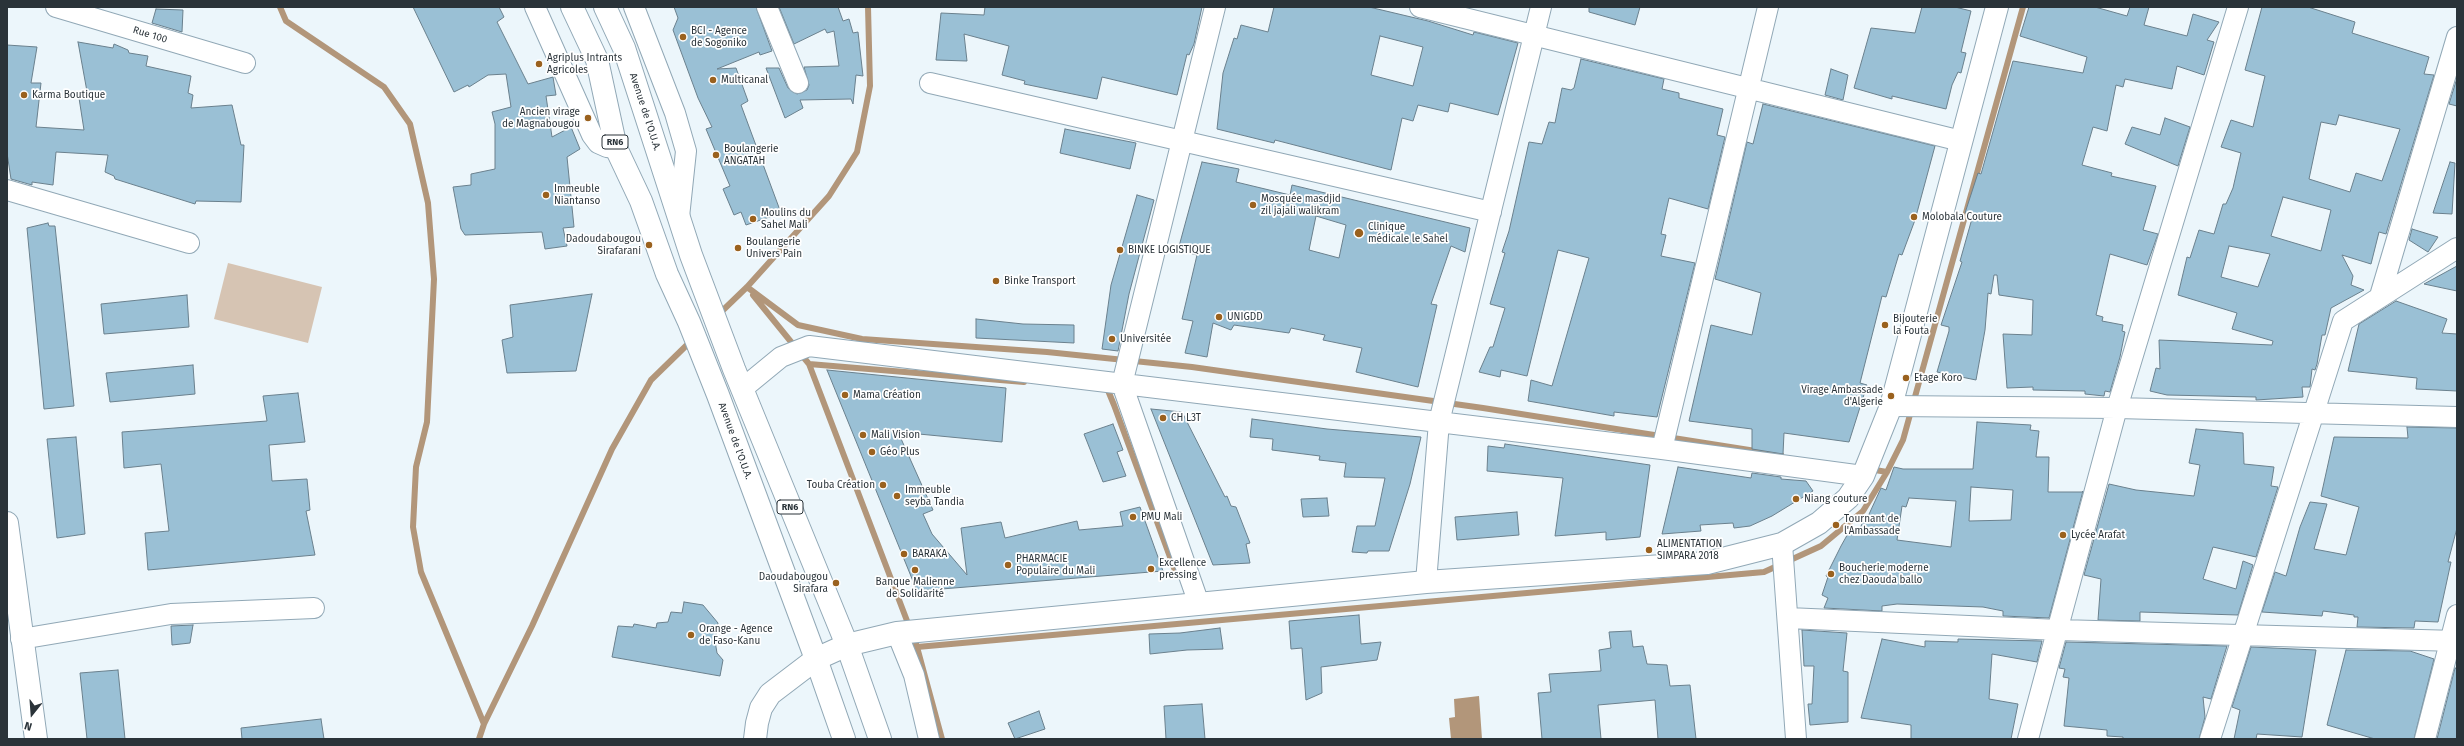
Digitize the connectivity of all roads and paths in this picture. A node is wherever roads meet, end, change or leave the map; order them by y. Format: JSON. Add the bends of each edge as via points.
{"nodes":[{"id":1,"x":56,"y":7,"type":"edge"},
{"id":2,"x":535,"y":7,"type":"edge"},
{"id":3,"x":572,"y":7,"type":"edge"},
{"id":4,"x":605,"y":7,"type":"edge"},
{"id":5,"x":634,"y":7,"type":"edge"},
{"id":6,"x":767,"y":7,"type":"edge"},
{"id":7,"x":1216,"y":7,"type":"edge"},
{"id":8,"x":1420,"y":7,"type":"edge"},
{"id":9,"x":1541,"y":7,"type":"edge"},
{"id":10,"x":1768,"y":7,"type":"edge"},
{"id":11,"x":1997,"y":7,"type":"edge"},
{"id":12,"x":2238,"y":7,"type":"edge"},
{"id":13,"x":1534,"y":35,"type":"junction"},
{"id":14,"x":2457,"y":37,"type":"edge"},
{"id":15,"x":245,"y":63,"type":"dead end"},
{"id":16,"x":798,"y":83,"type":"dead end"},
{"id":17,"x":930,"y":83,"type":"dead end"},
{"id":18,"x":1749,"y":87,"type":"junction"},
{"id":19,"x":1182,"y":141,"type":"junction"},
{"id":20,"x":1961,"y":141,"type":"junction"},
{"id":21,"x":616,"y":148,"type":"junction"},
{"id":22,"x":7,"y":190,"type":"edge"},
{"id":23,"x":1490,"y":212,"type":"junction"},
{"id":24,"x":679,"y":219,"type":"junction"},
{"id":25,"x":188,"y":243,"type":"dead end"},
{"id":26,"x":2457,"y":248,"type":"edge"},
{"id":27,"x":2380,"y":296,"type":"junction"},
{"id":28,"x":1122,"y":384,"type":"junction"},
{"id":29,"x":742,"y":389,"type":"junction"},
{"id":30,"x":1891,"y":406,"type":"junction"},
{"id":31,"x":2117,"y":408,"type":"junction"},
{"id":32,"x":2314,"y":413,"type":"junction"},
{"id":33,"x":2457,"y":417,"type":"edge"},
{"id":34,"x":1439,"y":422,"type":"junction"},
{"id":35,"x":1662,"y":449,"type":"junction"},
{"id":36,"x":1862,"y":476,"type":"junction"},
{"id":37,"x":7,"y":523,"type":"edge"},
{"id":38,"x":1782,"y":544,"type":"junction"},
{"id":39,"x":1426,"y":582,"type":"junction"},
{"id":40,"x":1199,"y":604,"type":"junction"},
{"id":41,"x":314,"y":608,"type":"dead end"},
{"id":42,"x":2457,"y":615,"type":"edge"},
{"id":43,"x":1788,"y":618,"type":"junction"},
{"id":44,"x":16,"y":629,"type":"edge"},
{"id":45,"x":2059,"y":630,"type":"junction"},
{"id":46,"x":897,"y":633,"type":"junction"},
{"id":47,"x":2244,"y":634,"type":"junction"},
{"id":48,"x":2454,"y":641,"type":"edge"},
{"id":49,"x":847,"y":645,"type":"junction"},
{"id":50,"x":816,"y":659,"type":"junction"},
{"id":51,"x":36,"y":739,"type":"edge"},
{"id":52,"x":755,"y":739,"type":"edge"},
{"id":53,"x":844,"y":739,"type":"edge"},
{"id":54,"x":880,"y":739,"type":"edge"},
{"id":55,"x":929,"y":739,"type":"edge"},
{"id":56,"x":1796,"y":739,"type":"edge"},
{"id":57,"x":2028,"y":739,"type":"edge"},
{"id":58,"x":2210,"y":739,"type":"edge"},
{"id":59,"x":2425,"y":739,"type":"edge"}],
"edges":[{"from":1,"to":15,"type":"street","name":"Rue 100"},
{"from":2,"to":21,"type":"street","via":[[592,136],[606,147]]},
{"from":3,"to":21,"type":"main road","name":"Avenue de l'O.U.A.","number":"RN6","via":[[597,60]]},
{"from":4,"to":24,"type":"main road","name":"Avenue de l'O.U.A.","number":"RN6","via":[[624,48]]},
{"from":5,"to":24,"type":"street","name":"Avenue de l'O.U.A.","via":[[675,113],[686,151]]},
{"from":6,"to":16,"type":"street"},
{"from":7,"to":19,"type":"street"},
{"from":8,"to":13,"type":"street"},
{"from":9,"to":13,"type":"street"},
{"from":10,"to":18,"type":"street"},
{"from":11,"to":20,"type":"main road"},
{"from":12,"to":31,"type":"street"},
{"from":13,"to":18,"type":"street"},
{"from":13,"to":23,"type":"street"},
{"from":14,"to":27,"type":"street"},
{"from":17,"to":19,"type":"street"},
{"from":18,"to":20,"type":"street"},
{"from":18,"to":35,"type":"street"},
{"from":19,"to":23,"type":"street"},
{"from":19,"to":28,"type":"street"},
{"from":20,"to":30,"type":"main road"},
{"from":21,"to":50,"type":"main road","name":"Avenue de l'O.U.A.","number":"RN6","via":[[641,201],[667,274],[718,395]]},
{"from":22,"to":25,"type":"street"},
{"from":23,"to":34,"type":"street"},
{"from":24,"to":29,"type":"main road","name":"Avenue de l'O.U.A.","number":"RN6"},
{"from":26,"to":27,"type":"street"},
{"from":27,"to":32,"type":"street","via":[[2344,320]]},
{"from":28,"to":29,"type":"street","via":[[809,346],[781,357]]},
{"from":28,"to":34,"type":"street"},
{"from":28,"to":40,"type":"street"},
{"from":29,"to":49,"type":"main road","name":"Avenue de l'O.U.A.","number":"RN6"},
{"from":30,"to":31,"type":"street"},
{"from":30,"to":36,"type":"main road"},
{"from":31,"to":32,"type":"street"},
{"from":31,"to":45,"type":"street"},
{"from":32,"to":33,"type":"street"},
{"from":32,"to":47,"type":"street"},
{"from":34,"to":35,"type":"street"},
{"from":34,"to":39,"type":"street"},
{"from":35,"to":36,"type":"street"},
{"from":36,"to":38,"type":"main road","via":[[1848,498],[1819,523]]},
{"from":37,"to":44,"type":"main road"},
{"from":38,"to":39,"type":"main road","via":[[1707,563]]},
{"from":38,"to":43,"type":"street"},
{"from":39,"to":40,"type":"main road"},
{"from":40,"to":46,"type":"main road"},
{"from":41,"to":44,"type":"street","via":[[171,614]]},
{"from":42,"to":48,"type":"street"},
{"from":43,"to":45,"type":"street"},
{"from":43,"to":56,"type":"street"},
{"from":44,"to":51,"type":"main road"},
{"from":45,"to":47,"type":"street"},
{"from":45,"to":57,"type":"street"},
{"from":46,"to":49,"type":"main road"},
{"from":46,"to":55,"type":"street","via":[[914,675]]},
{"from":47,"to":48,"type":"street"},
{"from":47,"to":58,"type":"street"},
{"from":48,"to":59,"type":"street"},
{"from":49,"to":50,"type":"main road"},
{"from":49,"to":54,"type":"main road","name":"Avenue de l'O.U.A.","number":"RN6"},
{"from":50,"to":52,"type":"main road","via":[[770,694],[761,708]]},
{"from":50,"to":53,"type":"main road","name":"Avenue de l'O.U.A.","number":"RN6"}]}
